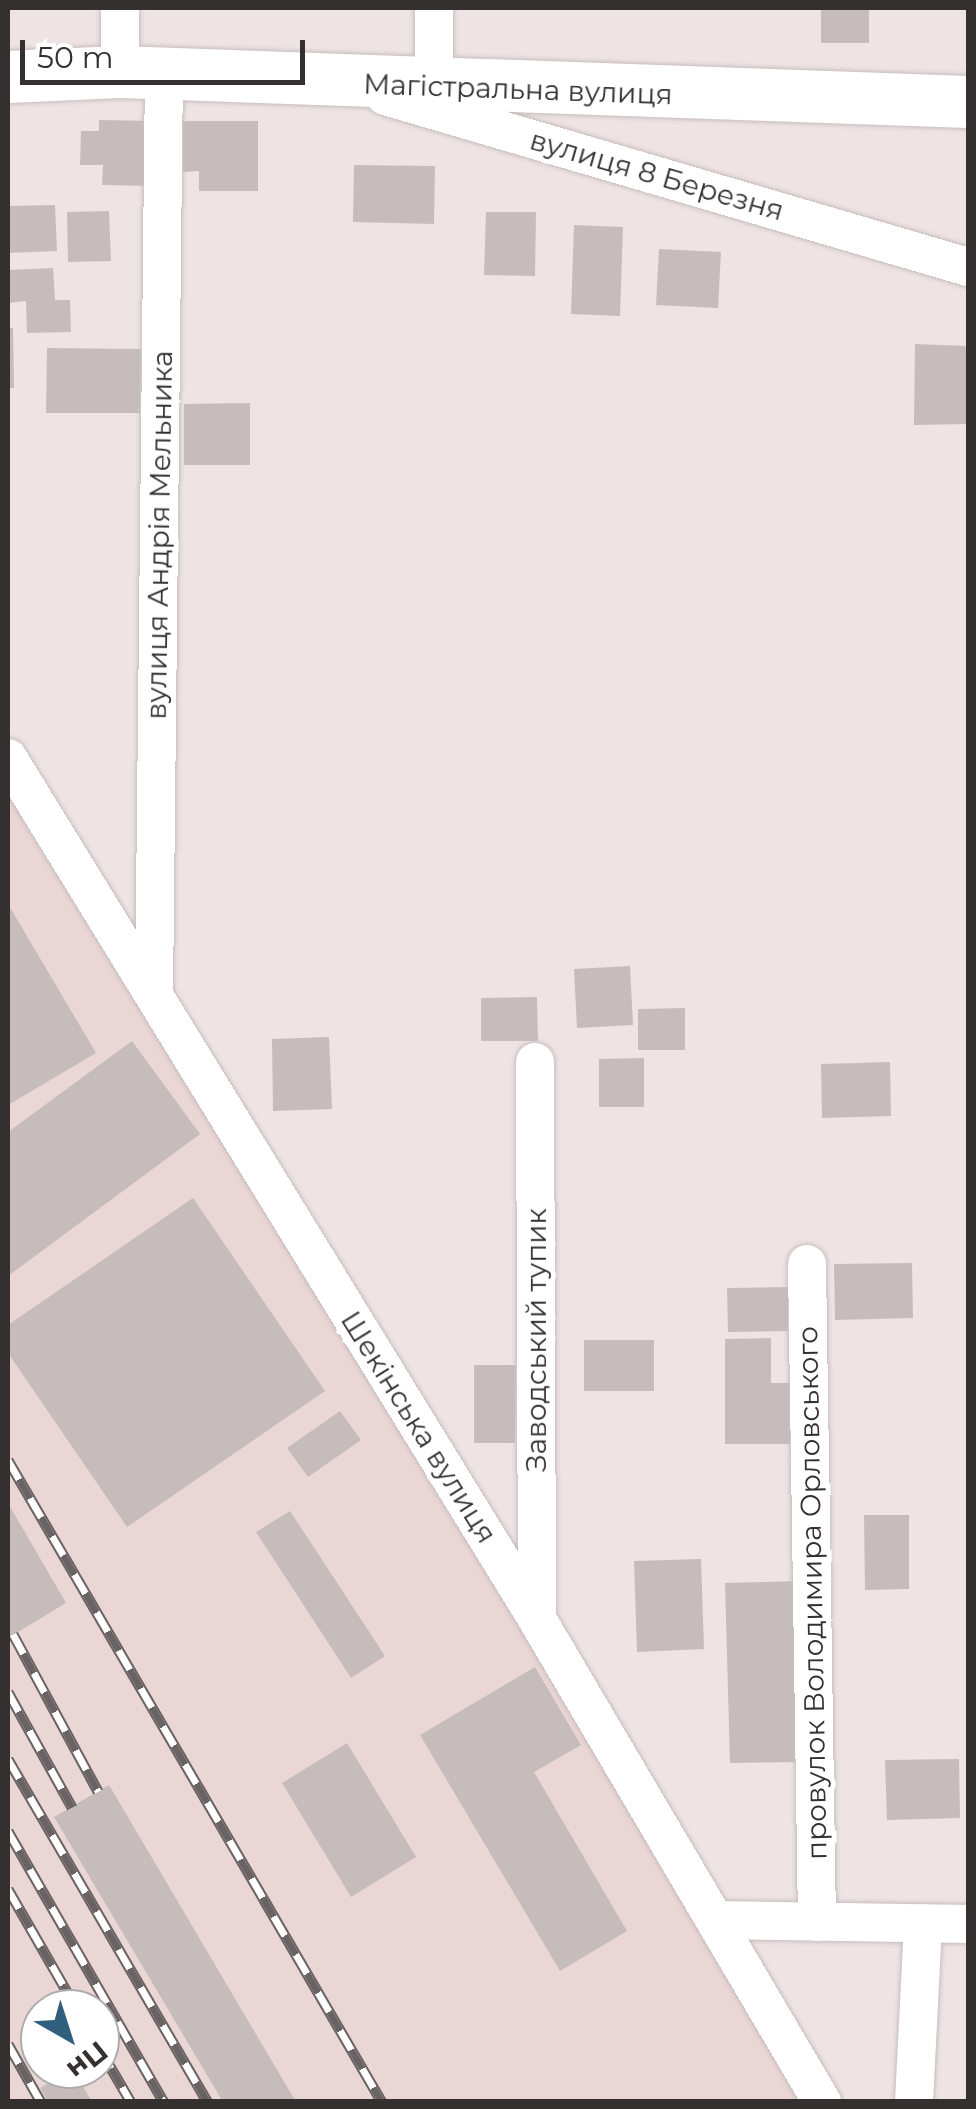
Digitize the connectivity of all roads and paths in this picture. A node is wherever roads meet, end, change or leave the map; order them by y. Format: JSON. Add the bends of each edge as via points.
{"nodes":[{"id":1,"x":120,"y":8,"type":"edge"},
{"id":2,"x":434,"y":8,"type":"edge"},
{"id":3,"x":142,"y":74,"type":"junction"},
{"id":4,"x":8,"y":77,"type":"edge"},
{"id":5,"x":344,"y":84,"type":"junction"},
{"id":6,"x":434,"y":88,"type":"junction"},
{"id":7,"x":968,"y":102,"type":"edge"},
{"id":8,"x":968,"y":267,"type":"edge"},
{"id":9,"x":8,"y":758,"type":"edge"},
{"id":10,"x":154,"y":994,"type":"junction"},
{"id":11,"x":535,"y":1062,"type":"dead end"},
{"id":12,"x":808,"y":1264,"type":"dead end"},
{"id":13,"x":537,"y":1619,"type":"junction"},
{"id":14,"x":718,"y":1920,"type":"junction"},
{"id":15,"x":818,"y":1922,"type":"junction"},
{"id":16,"x":923,"y":1923,"type":"junction"},
{"id":17,"x":968,"y":1924,"type":"edge"},
{"id":18,"x":822,"y":2102,"type":"edge"},
{"id":19,"x":914,"y":2102,"type":"edge"}],
"edges":[{"from":1,"to":3,"type":"street","name":"вулиця Андрія Мельника"},
{"from":2,"to":6,"type":"street"},
{"from":3,"to":4,"type":"main road","name":"Магістральна вулиця"},
{"from":3,"to":5,"type":"main road","name":"Магістральна вулиця"},
{"from":3,"to":10,"type":"street","name":"вулиця Андрія Мельника"},
{"from":5,"to":6,"type":"main road","name":"Магістральна вулиця"},
{"from":5,"to":8,"type":"street","name":"вулиця 8 Березня"},
{"from":6,"to":7,"type":"main road","name":"Магістральна вулиця"},
{"from":9,"to":10,"type":"street","name":"Шекінська вулиця"},
{"from":10,"to":13,"type":"street","name":"Шекінська вулиця"},
{"from":11,"to":13,"type":"street","name":"Заводський тупик"},
{"from":12,"to":15,"type":"street","name":"провулок Володимира Орловського"},
{"from":13,"to":14,"type":"street","name":"Шекінська вулиця"},
{"from":14,"to":15,"type":"street"},
{"from":14,"to":18,"type":"street","name":"Шекінська вулиця"},
{"from":15,"to":16,"type":"street"},
{"from":16,"to":17,"type":"street"},
{"from":16,"to":19,"type":"street"}]}
